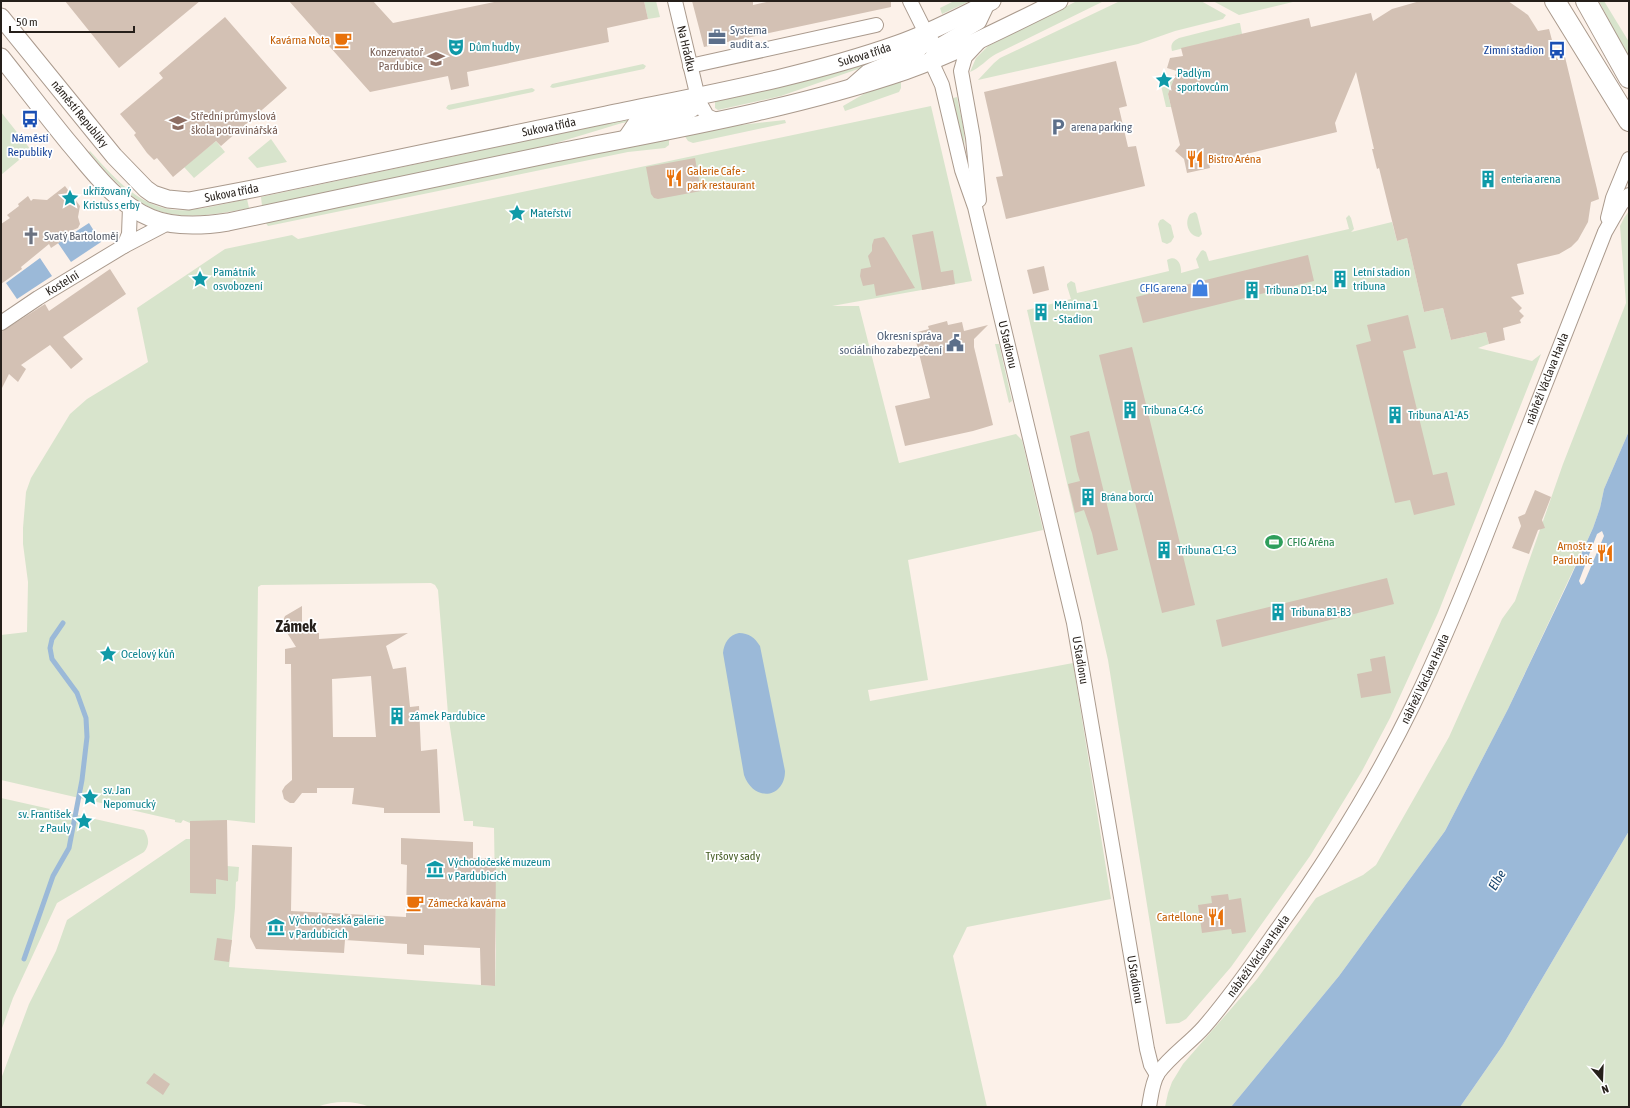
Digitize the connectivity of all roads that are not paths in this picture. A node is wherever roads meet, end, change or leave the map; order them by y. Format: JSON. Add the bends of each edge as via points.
{"nodes":[{"id":1,"x":675,"y":1,"type":"edge"},
{"id":2,"x":910,"y":1,"type":"edge"},
{"id":3,"x":1059,"y":1,"type":"edge"},
{"id":4,"x":1555,"y":1,"type":"edge"},
{"id":5,"x":1586,"y":1,"type":"edge"},
{"id":6,"x":990,"y":2,"type":"edge"},
{"id":7,"x":1,"y":17,"type":"edge"},
{"id":8,"x":876,"y":25,"type":"dead end"},
{"id":9,"x":926,"y":33,"type":"junction"},
{"id":10,"x":984,"y":39,"type":"junction"},
{"id":11,"x":938,"y":54,"type":"junction"},
{"id":12,"x":1,"y":57,"type":"edge"},
{"id":13,"x":690,"y":66,"type":"junction"},
{"id":14,"x":1629,"y":78,"type":"edge"},
{"id":15,"x":964,"y":86,"type":"junction"},
{"id":16,"x":850,"y":87,"type":"junction"},
{"id":17,"x":698,"y":96,"type":"junction"},
{"id":18,"x":716,"y":120,"type":"junction"},
{"id":19,"x":1628,"y":122,"type":"edge"},
{"id":20,"x":624,"y":139,"type":"junction"},
{"id":21,"x":1627,"y":165,"type":"edge"},
{"id":22,"x":1629,"y":195,"type":"edge"},
{"id":23,"x":168,"y":199,"type":"joint"},
{"id":24,"x":130,"y":207,"type":"junction"},
{"id":25,"x":168,"y":223,"type":"junction"},
{"id":26,"x":1605,"y":232,"type":"junction"},
{"id":27,"x":124,"y":246,"type":"junction"},
{"id":28,"x":985,"y":248,"type":"junction"},
{"id":29,"x":1,"y":323,"type":"edge"},
{"id":30,"x":1157,"y":1075,"type":"junction"},
{"id":31,"x":1149,"y":1107,"type":"edge"}],
"edges":[{"from":1,"to":13,"type":"street","name":"Na Hrádku"},
{"from":2,"to":9,"type":"street","name":"U Stadionu"},
{"from":3,"to":10,"type":"street","name":"Sukova třída"},
{"from":4,"to":19,"type":"main road"},
{"from":5,"to":14,"type":"main road"},
{"from":6,"to":9,"type":"street","name":"Sukova třída"},
{"from":6,"to":11,"type":"street","name":"Sukova třída","via":[[979,22]]},
{"from":7,"to":23,"type":"street","name":"náměstí Republiky","via":[[130,174],[153,194]]},
{"from":8,"to":13,"type":"street","name":"Sukova třída"},
{"from":9,"to":11,"type":"street","name":"U Stadionu"},
{"from":9,"to":16,"type":"street","name":"Sukova třída","via":[[926,42],[919,50],[867,72]]},
{"from":9,"to":17,"type":"street","name":"Sukova třída","via":[[826,66]]},
{"from":10,"to":11,"type":"street","name":"Sukova třída"},
{"from":10,"to":15,"type":"street","name":"U Stadionu","via":[[968,52],[963,62],[961,71]]},
{"from":11,"to":15,"type":"street","name":"U Stadionu","via":[[956,66]]},
{"from":11,"to":16,"type":"street","name":"Sukova třída","via":[[905,70]]},
{"from":11,"to":28,"type":"street","name":"U Stadionu","via":[[942,85],[962,170],[976,207]]},
{"from":12,"to":24,"type":"street","via":[[93,172]]},
{"from":13,"to":17,"type":"street","name":"Na Hrádku"},
{"from":15,"to":28,"type":"street","name":"U Stadionu","via":[[973,138]]},
{"from":16,"to":18,"type":"street","name":"Sukova třída"},
{"from":17,"to":18,"type":"street","name":"Na Hrádku","via":[[704,112]]},
{"from":17,"to":20,"type":"street","via":[[698,105],[692,110],[635,123]]},
{"from":17,"to":23,"type":"street","name":"Sukova třída","via":[[210,198],[189,201]]},
{"from":18,"to":20,"type":"street","name":"Sukova třída"},
{"from":20,"to":25,"type":"street","name":"Sukova třída","via":[[228,222],[202,225]]},
{"from":21,"to":26,"type":"street","name":"nábřeží Václava Havla","via":[[1613,198]]},
{"from":22,"to":26,"type":"street","name":"nábřeží Václava Havla"},
{"from":24,"to":25,"type":"street"},
{"from":24,"to":27,"type":"street","via":[[129,234]]},
{"from":25,"to":27,"type":"street","name":"Kostelní"},
{"from":26,"to":30,"type":"street","name":"nábřeží Václava Havla","via":[[1477,560],[1446,635],[1396,739],[1318,872],[1259,956],[1205,1026]]},
{"from":27,"to":29,"type":"street","name":"Kostelní"},
{"from":28,"to":30,"type":"street","name":"U Stadionu","via":[[1074,623],[1147,1049],[1151,1065]]},
{"from":30,"to":31,"type":"street"}]}
